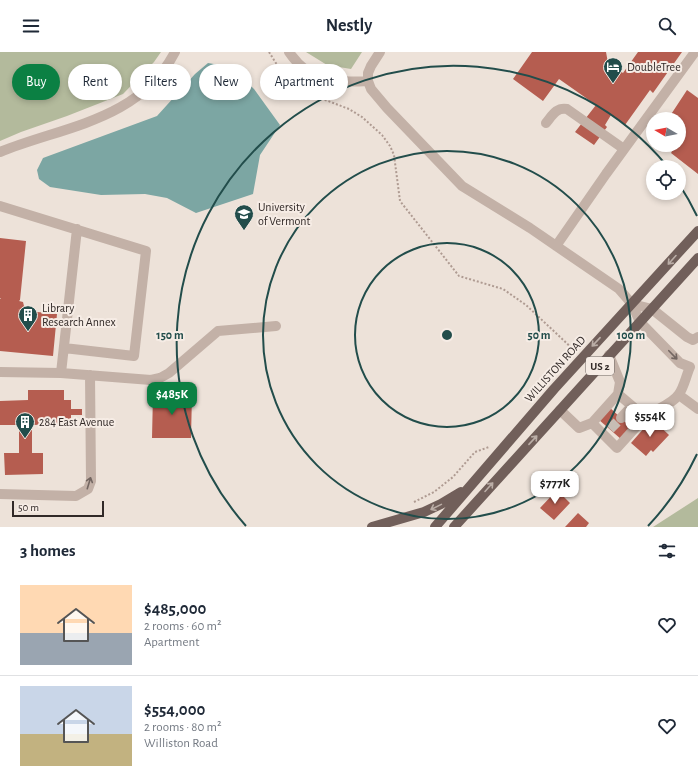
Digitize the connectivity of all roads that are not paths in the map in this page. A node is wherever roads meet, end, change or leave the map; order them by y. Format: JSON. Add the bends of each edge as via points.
{"nodes":[{"id":1,"x":175,"y":52,"type":"edge"},
{"id":2,"x":289,"y":52,"type":"edge"},
{"id":3,"x":380,"y":52,"type":"edge"},
{"id":4,"x":695,"y":52,"type":"edge"},
{"id":5,"x":368,"y":81,"type":"junction"},
{"id":6,"x":546,"y":124,"type":"dead end"},
{"id":7,"x":624,"y":148,"type":"junction"},
{"id":8,"x":0,"y":152,"type":"edge"},
{"id":9,"x":0,"y":206,"type":"edge"},
{"id":10,"x":77,"y":229,"type":"junction"},
{"id":11,"x":698,"y":231,"type":"edge"},
{"id":12,"x":556,"y":246,"type":"junction"},
{"id":13,"x":698,"y":258,"type":"edge"},
{"id":14,"x":632,"y":304,"type":"junction"},
{"id":15,"x":652,"y":309,"type":"junction"},
{"id":16,"x":640,"y":322,"type":"junction"},
{"id":17,"x":276,"y":326,"type":"dead end"},
{"id":18,"x":698,"y":337,"type":"edge"},
{"id":19,"x":64,"y":348,"type":"junction"},
{"id":20,"x":609,"y":355,"type":"junction"},
{"id":21,"x":0,"y":372,"type":"edge"},
{"id":22,"x":61,"y":373,"type":"junction"},
{"id":23,"x":90,"y":375,"type":"junction"},
{"id":24,"x":618,"y":394,"type":"junction"},
{"id":25,"x":679,"y":395,"type":"junction"},
{"id":26,"x":632,"y":406,"type":"junction"},
{"id":27,"x":698,"y":409,"type":"edge"},
{"id":28,"x":560,"y":410,"type":"junction"},
{"id":29,"x":645,"y":417,"type":"junction"},
{"id":30,"x":621,"y":418,"type":"tunnel mouth"},
{"id":31,"x":592,"y":423,"type":"junction"},
{"id":32,"x":469,"y":487,"type":"junction"},
{"id":33,"x":0,"y":494,"type":"edge"},
{"id":34,"x":372,"y":527,"type":"edge"},
{"id":35,"x":435,"y":527,"type":"edge"},
{"id":36,"x":454,"y":527,"type":"edge"}],
"edges":[{"from":1,"to":8,"type":"street","via":[[154,82],[138,97],[117,110]]},
{"from":2,"to":5,"type":"street","via":[[313,76],[333,82]]},
{"from":3,"to":5,"type":"street","via":[[368,73]]},
{"from":4,"to":7,"type":"street"},
{"from":5,"to":12,"type":"street","via":[[371,89],[387,108],[462,186]]},
{"from":6,"to":7,"type":"street","via":[[557,110],[567,109]]},
{"from":7,"to":12,"type":"street"},
{"from":9,"to":10,"type":"street"},
{"from":10,"to":19,"type":"street"},
{"from":10,"to":19,"type":"street","via":[[146,251],[134,356]]},
{"from":11,"to":14,"type":"main road","name":"WILLISTON ROAD","number":"US 2","one_way":true},
{"from":12,"to":14,"type":"street","via":[[619,289]]},
{"from":13,"to":15,"type":"main road","number":"US 2"},
{"from":14,"to":15,"type":"street"},
{"from":14,"to":16,"type":"street"},
{"from":14,"to":32,"type":"main road","name":"WILLISTON ROAD","number":"US 2","one_way":true,"via":[[582,357]]},
{"from":15,"to":16,"type":"main road","number":"US 2"},
{"from":15,"to":18,"type":"street","via":[[687,337],[693,340]]},
{"from":16,"to":20,"type":"main road","number":"US 2"},
{"from":16,"to":25,"type":"street","one_way":true,"via":[[680,362],[690,367]]},
{"from":17,"to":23,"type":"street","via":[[218,331],[160,378],[151,380]]},
{"from":19,"to":22,"type":"street"},
{"from":20,"to":24,"type":"street","via":[[620,382]]},
{"from":20,"to":28,"type":"main road","number":"US 2"},
{"from":21,"to":22,"type":"street"},
{"from":22,"to":23,"type":"street"},
{"from":33,"to":23,"type":"street","one_way":true,"via":[[76,496],[88,489],[91,481]]},
{"from":24,"to":26,"type":"street"},
{"from":24,"to":31,"type":"street"},
{"from":25,"to":27,"type":"street"},
{"from":25,"to":29,"type":"street"},
{"from":26,"to":29,"type":"street"},
{"from":26,"to":30,"type":"street"},
{"from":28,"to":31,"type":"street","via":[[579,428]]},
{"from":36,"to":28,"type":"main road","number":"US 2","one_way":true},
{"from":29,"to":31,"type":"street","via":[[618,448],[607,432]]},
{"from":32,"to":34,"type":"main road","one_way":true,"via":[[424,512]]},
{"from":32,"to":35,"type":"main road","name":"WILLISTON ROAD","number":"US 2"}]}
